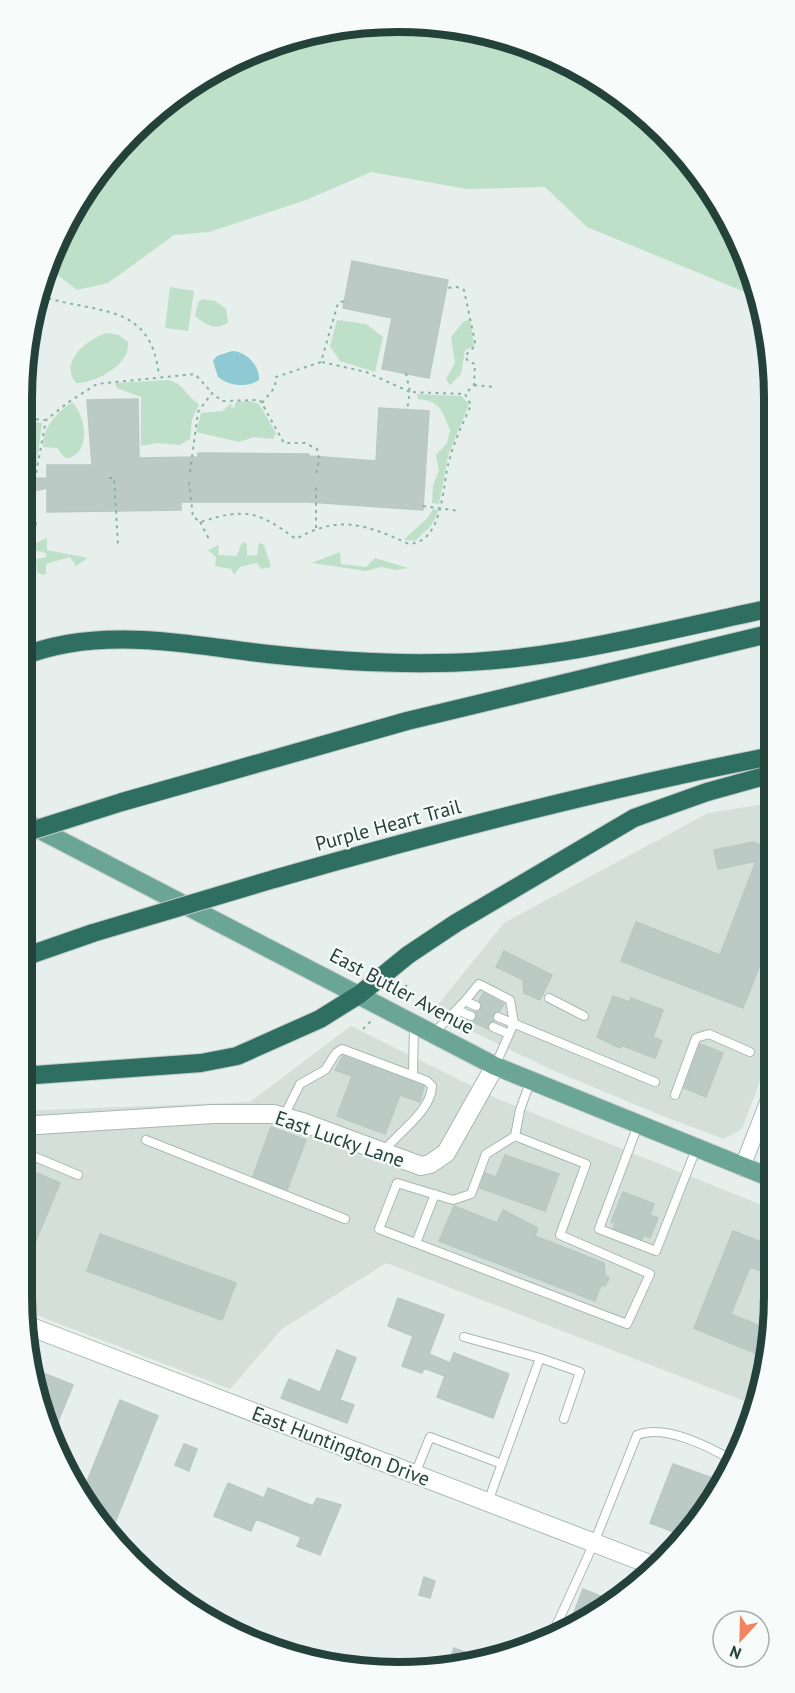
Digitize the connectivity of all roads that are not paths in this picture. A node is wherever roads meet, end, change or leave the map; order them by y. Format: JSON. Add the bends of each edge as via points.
{"nodes":[{"id":1,"x":764,"y":610,"type":"edge"},
{"id":2,"x":764,"y":635,"type":"edge"},
{"id":3,"x":32,"y":653,"type":"edge"},
{"id":4,"x":764,"y":758,"type":"edge"},
{"id":5,"x":764,"y":776,"type":"edge"},
{"id":6,"x":32,"y":826,"type":"edge"},
{"id":7,"x":32,"y":831,"type":"edge"},
{"id":8,"x":32,"y":954,"type":"edge"},
{"id":9,"x":360,"y":994,"type":"junction"},
{"id":10,"x":549,"y":998,"type":"dead end"},
{"id":11,"x":465,"y":1000,"type":"junction"},
{"id":12,"x":476,"y":1006,"type":"dead end"},
{"id":13,"x":457,"y":1010,"type":"junction"},
{"id":14,"x":471,"y":1016,"type":"dead end"},
{"id":15,"x":584,"y":1016,"type":"dead end"},
{"id":16,"x":498,"y":1017,"type":"dead end"},
{"id":17,"x":414,"y":1023,"type":"junction"},
{"id":18,"x":514,"y":1023,"type":"junction"},
{"id":19,"x":493,"y":1027,"type":"dead end"},
{"id":20,"x":434,"y":1033,"type":"junction"},
{"id":21,"x":509,"y":1034,"type":"junction"},
{"id":22,"x":750,"y":1052,"type":"dead end"},
{"id":23,"x":495,"y":1066,"type":"junction"},
{"id":24,"x":32,"y":1075,"type":"edge"},
{"id":25,"x":413,"y":1075,"type":"junction"},
{"id":26,"x":530,"y":1080,"type":"junction"},
{"id":27,"x":655,"y":1082,"type":"dead end"},
{"id":28,"x":675,"y":1095,"type":"dead end"},
{"id":29,"x":764,"y":1111,"type":"edge"},
{"id":30,"x":284,"y":1116,"type":"junction"},
{"id":31,"x":32,"y":1125,"type":"edge"},
{"id":32,"x":639,"y":1125,"type":"junction"},
{"id":33,"x":515,"y":1136,"type":"junction"},
{"id":34,"x":146,"y":1140,"type":"dead end"},
{"id":35,"x":696,"y":1149,"type":"junction"},
{"id":36,"x":382,"y":1153,"type":"junction"},
{"id":37,"x":32,"y":1156,"type":"edge"},
{"id":38,"x":742,"y":1168,"type":"junction"},
{"id":39,"x":78,"y":1175,"type":"dead end"},
{"id":40,"x":764,"y":1176,"type":"edge"},
{"id":41,"x":435,"y":1194,"type":"junction"},
{"id":42,"x":345,"y":1219,"type":"dead end"},
{"id":43,"x":416,"y":1244,"type":"junction"},
{"id":44,"x":33,"y":1328,"type":"edge"},
{"id":45,"x":464,"y":1337,"type":"dead end"},
{"id":46,"x":540,"y":1358,"type":"junction"},
{"id":47,"x":564,"y":1419,"type":"dead end"},
{"id":48,"x":726,"y":1456,"type":"edge"},
{"id":49,"x":502,"y":1464,"type":"junction"},
{"id":50,"x":416,"y":1474,"type":"junction"},
{"id":51,"x":488,"y":1502,"type":"junction"},
{"id":52,"x":594,"y":1543,"type":"junction"},
{"id":53,"x":647,"y":1563,"type":"edge"},
{"id":54,"x":556,"y":1625,"type":"edge"}],
"edges":[{"from":1,"to":3,"type":"highway","via":[[531,657],[483,661],[358,662],[132,640],[80,642]]},
{"from":2,"to":7,"type":"highway","bridge":true,"via":[[407,721]]},
{"from":4,"to":8,"type":"highway","name":"Purple Heart Trail","bridge":true,"via":[[582,797],[273,879]]},
{"from":5,"to":9,"type":"highway","via":[[634,818],[456,923]]},
{"from":6,"to":9,"type":"main road","name":"East Butler Avenue"},
{"from":9,"to":17,"type":"main road","name":"East Butler Avenue"},
{"from":9,"to":24,"type":"highway","via":[[320,1018],[237,1056],[201,1063]]},
{"from":10,"to":15,"type":"lane"},
{"from":11,"to":12,"type":"lane"},
{"from":11,"to":13,"type":"lane"},
{"from":11,"to":18,"type":"lane","via":[[479,984],[510,1000]]},
{"from":13,"to":14,"type":"lane"},
{"from":13,"to":20,"type":"lane"},
{"from":16,"to":18,"type":"lane"},
{"from":17,"to":20,"type":"main road","name":"East Butler Avenue"},
{"from":17,"to":25,"type":"lane"},
{"from":18,"to":21,"type":"lane"},
{"from":18,"to":27,"type":"lane"},
{"from":19,"to":21,"type":"lane"},
{"from":20,"to":23,"type":"main road","name":"East Butler Avenue"},
{"from":21,"to":23,"type":"lane"},
{"from":22,"to":28,"type":"lane","via":[[709,1034],[696,1038]]},
{"from":23,"to":26,"type":"main road","name":"East Butler Avenue"},
{"from":23,"to":36,"type":"street","name":"East Lucky Lane","via":[[439,1160],[421,1166]]},
{"from":25,"to":30,"type":"lane","via":[[342,1049],[325,1070],[300,1084]]},
{"from":25,"to":36,"type":"lane","via":[[427,1081],[432,1093],[416,1118]]},
{"from":26,"to":32,"type":"main road","name":"East Butler Avenue"},
{"from":26,"to":33,"type":"lane"},
{"from":29,"to":38,"type":"street"},
{"from":30,"to":31,"type":"street","name":"East Lucky Lane","via":[[213,1114]]},
{"from":30,"to":36,"type":"street","name":"East Lucky Lane"},
{"from":32,"to":35,"type":"main road","name":"East Butler Avenue"},
{"from":32,"to":35,"type":"lane","via":[[599,1229],[656,1251]]},
{"from":33,"to":41,"type":"lane","via":[[486,1154],[471,1194],[453,1200]]},
{"from":33,"to":43,"type":"lane","via":[[586,1164],[560,1235],[650,1274],[627,1324]]},
{"from":34,"to":42,"type":"lane"},
{"from":35,"to":38,"type":"main road","name":"East Butler Avenue"},
{"from":37,"to":39,"type":"lane"},
{"from":38,"to":40,"type":"main road","name":"East Butler Avenue"},
{"from":41,"to":43,"type":"lane"},
{"from":41,"to":43,"type":"lane","via":[[397,1183],[379,1229]]},
{"from":44,"to":50,"type":"street","name":"East Huntington Drive"},
{"from":45,"to":46,"type":"lane"},
{"from":46,"to":47,"type":"lane","via":[[580,1372]]},
{"from":46,"to":49,"type":"lane"},
{"from":48,"to":52,"type":"lane","via":[[669,1434],[648,1430],[637,1435]]},
{"from":49,"to":50,"type":"lane","via":[[429,1437]]},
{"from":49,"to":51,"type":"lane"},
{"from":50,"to":51,"type":"street","name":"East Huntington Drive"},
{"from":51,"to":52,"type":"street","name":"East Huntington Drive"},
{"from":52,"to":53,"type":"street","name":"East Huntington Drive"},
{"from":52,"to":54,"type":"lane"}]}
